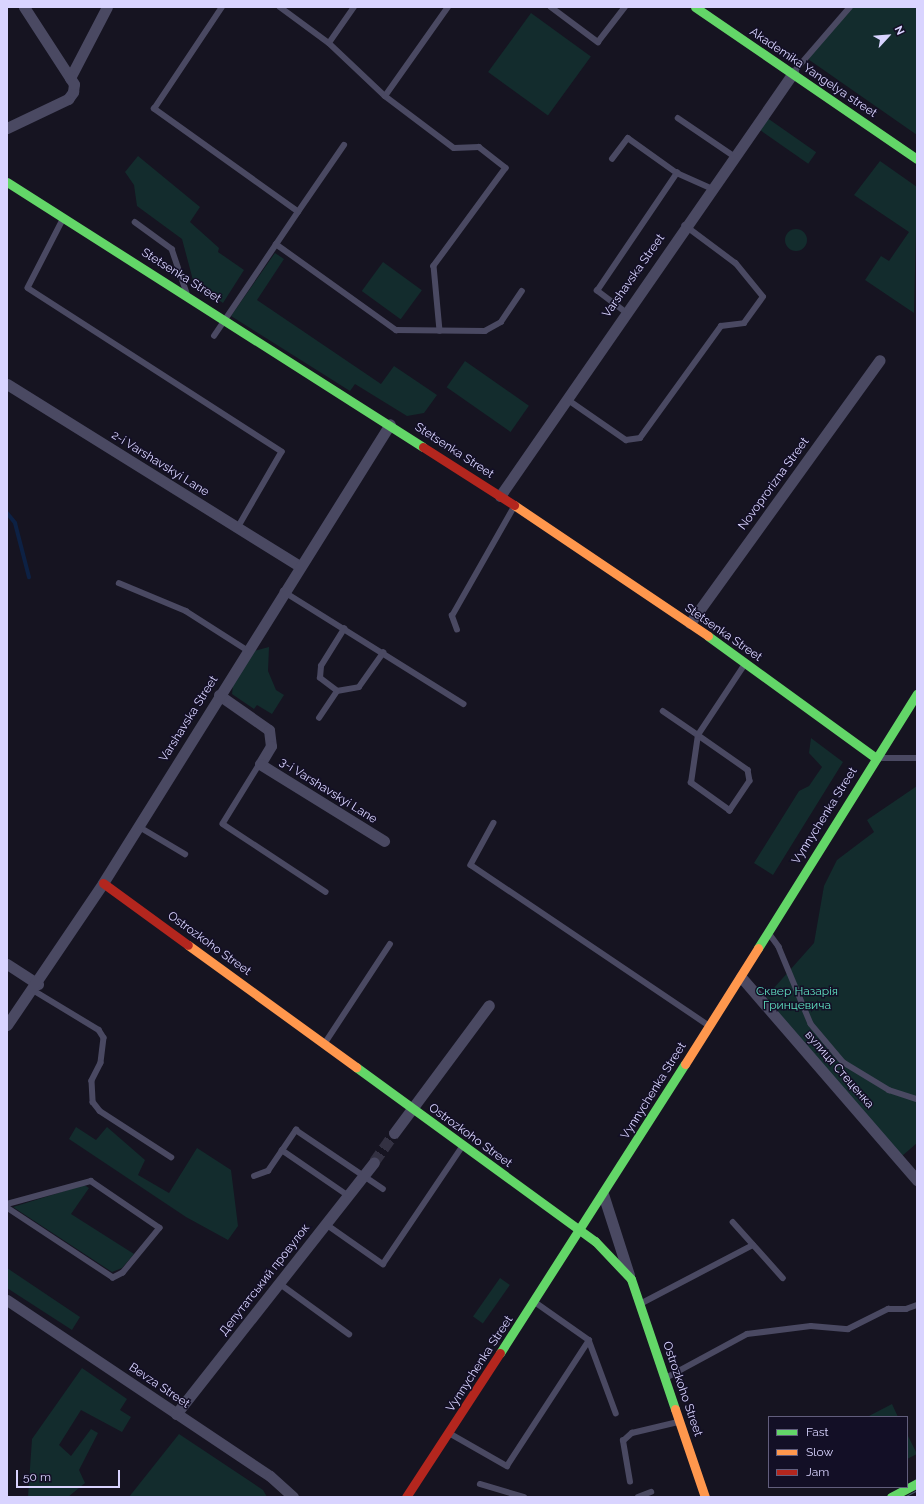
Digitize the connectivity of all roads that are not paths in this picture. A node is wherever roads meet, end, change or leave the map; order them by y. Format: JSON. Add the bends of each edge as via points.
{"nodes":[{"id":1,"x":24,"y":7,"type":"edge"},
{"id":2,"x":107,"y":7,"type":"edge"},
{"id":3,"x":222,"y":7,"type":"edge"},
{"id":4,"x":280,"y":7,"type":"edge"},
{"id":5,"x":354,"y":7,"type":"edge"},
{"id":6,"x":448,"y":7,"type":"edge"},
{"id":7,"x":551,"y":7,"type":"edge"},
{"id":8,"x":625,"y":7,"type":"edge"},
{"id":9,"x":695,"y":7,"type":"edge"},
{"id":10,"x":850,"y":7,"type":"edge"},
{"id":11,"x":330,"y":43,"type":"junction"},
{"id":12,"x":793,"y":73,"type":"junction"},
{"id":13,"x":70,"y":78,"type":"junction"},
{"id":14,"x":385,"y":96,"type":"junction"},
{"id":15,"x":678,"y":118,"type":"dead end"},
{"id":16,"x":7,"y":128,"type":"edge"},
{"id":17,"x":344,"y":145,"type":"dead end"},
{"id":18,"x":734,"y":156,"type":"junction"},
{"id":19,"x":612,"y":159,"type":"dead end"},
{"id":20,"x":917,"y":159,"type":"edge"},
{"id":21,"x":677,"y":173,"type":"junction"},
{"id":22,"x":7,"y":182,"type":"edge"},
{"id":23,"x":711,"y":188,"type":"junction"},
{"id":24,"x":298,"y":212,"type":"junction"},
{"id":25,"x":65,"y":217,"type":"junction"},
{"id":26,"x":135,"y":222,"type":"dead end"},
{"id":27,"x":685,"y":226,"type":"junction"},
{"id":28,"x":276,"y":244,"type":"junction"},
{"id":29,"x":522,"y":292,"type":"dead end"},
{"id":30,"x":188,"y":295,"type":"junction"},
{"id":31,"x":625,"y":312,"type":"junction"},
{"id":32,"x":226,"y":319,"type":"junction"},
{"id":33,"x":440,"y":331,"type":"junction"},
{"id":34,"x":214,"y":336,"type":"dead end"},
{"id":35,"x":880,"y":360,"type":"dead end"},
{"id":36,"x":7,"y":384,"type":"edge"},
{"id":37,"x":565,"y":398,"type":"junction"},
{"id":38,"x":390,"y":424,"type":"junction"},
{"id":39,"x":500,"y":496,"type":"junction"},
{"id":40,"x":515,"y":506,"type":"junction"},
{"id":41,"x":238,"y":529,"type":"junction"},
{"id":42,"x":299,"y":566,"type":"junction"},
{"id":43,"x":119,"y":583,"type":"dead end"},
{"id":44,"x":283,"y":591,"type":"junction"},
{"id":45,"x":690,"y":624,"type":"junction"},
{"id":46,"x":344,"y":629,"type":"junction"},
{"id":47,"x":457,"y":630,"type":"dead end"},
{"id":48,"x":247,"y":650,"type":"junction"},
{"id":49,"x":383,"y":653,"type":"junction"},
{"id":50,"x":746,"y":663,"type":"junction"},
{"id":51,"x":337,"y":691,"type":"junction"},
{"id":52,"x":917,"y":694,"type":"edge"},
{"id":53,"x":219,"y":696,"type":"junction"},
{"id":54,"x":464,"y":704,"type":"dead end"},
{"id":55,"x":663,"y":711,"type":"dead end"},
{"id":56,"x":319,"y":718,"type":"dead end"},
{"id":57,"x":698,"y":736,"type":"junction"},
{"id":58,"x":876,"y":758,"type":"junction"},
{"id":59,"x":917,"y":758,"type":"edge"},
{"id":60,"x":260,"y":764,"type":"junction"},
{"id":61,"x":494,"y":823,"type":"dead end"},
{"id":62,"x":138,"y":826,"type":"junction"},
{"id":63,"x":384,"y":841,"type":"dead end"},
{"id":64,"x":185,"y":854,"type":"dead end"},
{"id":65,"x":103,"y":883,"type":"junction"},
{"id":66,"x":326,"y":892,"type":"dead end"},
{"id":67,"x":768,"y":932,"type":"junction"},
{"id":68,"x":390,"y":944,"type":"dead end"},
{"id":69,"x":7,"y":964,"type":"edge"},
{"id":70,"x":740,"y":978,"type":"junction"},
{"id":71,"x":35,"y":987,"type":"junction"},
{"id":72,"x":489,"y":1005,"type":"dead end"},
{"id":73,"x":7,"y":1024,"type":"edge"},
{"id":74,"x":710,"y":1026,"type":"junction"},
{"id":75,"x":325,"y":1043,"type":"junction"},
{"id":76,"x":917,"y":1099,"type":"edge"},
{"id":77,"x":411,"y":1107,"type":"junction"},
{"id":78,"x":394,"y":1133,"type":"tunnel mouth"},
{"id":79,"x":463,"y":1145,"type":"junction"},
{"id":80,"x":282,"y":1150,"type":"junction"},
{"id":81,"x":171,"y":1157,"type":"dead end"},
{"id":82,"x":374,"y":1162,"type":"tunnel mouth"},
{"id":83,"x":254,"y":1176,"type":"dead end"},
{"id":84,"x":365,"y":1176,"type":"junction"},
{"id":85,"x":917,"y":1180,"type":"edge"},
{"id":86,"x":383,"y":1189,"type":"dead end"},
{"id":87,"x":604,"y":1194,"type":"junction"},
{"id":88,"x":349,"y":1196,"type":"junction"},
{"id":89,"x":7,"y":1204,"type":"edge"},
{"id":90,"x":7,"y":1208,"type":"edge"},
{"id":91,"x":733,"y":1222,"type":"dead end"},
{"id":92,"x":326,"y":1224,"type":"junction"},
{"id":93,"x":580,"y":1231,"type":"junction"},
{"id":94,"x":753,"y":1245,"type":"junction"},
{"id":95,"x":783,"y":1278,"type":"dead end"},
{"id":96,"x":631,"y":1279,"type":"junction"},
{"id":97,"x":279,"y":1283,"type":"junction"},
{"id":98,"x":7,"y":1300,"type":"edge"},
{"id":99,"x":534,"y":1302,"type":"junction"},
{"id":100,"x":640,"y":1304,"type":"junction"},
{"id":101,"x":917,"y":1305,"type":"edge"},
{"id":102,"x":349,"y":1334,"type":"dead end"},
{"id":103,"x":589,"y":1340,"type":"junction"},
{"id":104,"x":666,"y":1379,"type":"junction"},
{"id":105,"x":616,"y":1413,"type":"dead end"},
{"id":106,"x":176,"y":1414,"type":"junction"},
{"id":107,"x":680,"y":1421,"type":"junction"},
{"id":108,"x":449,"y":1432,"type":"junction"},
{"id":109,"x":630,"y":1482,"type":"dead end"},
{"id":110,"x":917,"y":1483,"type":"edge"},
{"id":111,"x":480,"y":1484,"type":"dead end"},
{"id":112,"x":908,"y":1488,"type":"edge"},
{"id":113,"x":908,"y":1488,"type":"edge"},
{"id":114,"x":651,"y":1492,"type":"dead end"},
{"id":115,"x":293,"y":1497,"type":"edge"},
{"id":116,"x":406,"y":1497,"type":"edge"},
{"id":117,"x":524,"y":1497,"type":"edge"},
{"id":118,"x":638,"y":1497,"type":"edge"},
{"id":119,"x":705,"y":1497,"type":"edge"},
{"id":120,"x":891,"y":1497,"type":"edge"}],
"edges":[{"from":1,"to":13,"type":"street"},
{"from":2,"to":13,"type":"street"},
{"from":3,"to":24,"type":"lane","via":[[154,109]]},
{"from":4,"to":11,"type":"lane"},
{"from":5,"to":11,"type":"lane"},
{"from":6,"to":14,"type":"lane"},
{"from":7,"to":8,"type":"lane","via":[[598,42]]},
{"from":9,"to":12,"type":"street","name":"Akademika Yangelya street"},
{"from":10,"to":12,"type":"lane"},
{"from":11,"to":14,"type":"lane"},
{"from":12,"to":18,"type":"street","name":"Varshavska Street"},
{"from":12,"to":20,"type":"street","name":"Akademika Yangelya street"},
{"from":13,"to":16,"type":"street","via":[[73,92],[68,99]]},
{"from":14,"to":33,"type":"lane","via":[[454,148],[479,147],[506,168],[434,266]]},
{"from":15,"to":18,"type":"lane"},
{"from":17,"to":24,"type":"lane"},
{"from":18,"to":23,"type":"street","name":"Varshavska Street"},
{"from":19,"to":21,"type":"lane","via":[[628,138]]},
{"from":21,"to":23,"type":"lane"},
{"from":21,"to":31,"type":"lane","via":[[597,291]]},
{"from":22,"to":25,"type":"street","name":"Stetsenka Street"},
{"from":23,"to":27,"type":"street","name":"Varshavska Street"},
{"from":24,"to":28,"type":"lane"},
{"from":25,"to":30,"type":"street","name":"Stetsenka Street"},
{"from":25,"to":41,"type":"lane","via":[[28,288],[282,452]]},
{"from":26,"to":30,"type":"lane","via":[[172,249]]},
{"from":27,"to":31,"type":"street","name":"Varshavska Street"},
{"from":27,"to":37,"type":"lane","via":[[736,264],[763,297],[744,323],[721,326],[640,438],[626,440]]},
{"from":28,"to":32,"type":"lane"},
{"from":28,"to":33,"type":"lane","via":[[396,330]]},
{"from":29,"to":33,"type":"lane","via":[[501,322],[484,331]]},
{"from":30,"to":32,"type":"street","name":"Stetsenka Street"},
{"from":31,"to":37,"type":"street","name":"Varshavska Street"},
{"from":32,"to":34,"type":"lane"},
{"from":32,"to":38,"type":"street","name":"Stetsenka Street"},
{"from":35,"to":45,"type":"street","name":"Novoprorizna Street"},
{"from":36,"to":41,"type":"street","name":"2-i Varshavskyi Lane"},
{"from":37,"to":39,"type":"street","name":"Varshavska Street"},
{"from":38,"to":39,"type":"street","name":"Stetsenka Street"},
{"from":38,"to":42,"type":"street","name":"Varshavska Street"},
{"from":39,"to":40,"type":"street","name":"Stetsenka Street"},
{"from":40,"to":45,"type":"street","name":"Stetsenka Street"},
{"from":40,"to":47,"type":"lane","via":[[452,616]]},
{"from":41,"to":42,"type":"street","name":"2-i Varshavskyi Lane"},
{"from":42,"to":44,"type":"street","name":"Varshavska Street"},
{"from":43,"to":48,"type":"lane","via":[[186,611]]},
{"from":44,"to":46,"type":"lane"},
{"from":44,"to":48,"type":"street","name":"Varshavska Street"},
{"from":45,"to":50,"type":"street","name":"Stetsenka Street"},
{"from":46,"to":49,"type":"lane"},
{"from":46,"to":51,"type":"lane","via":[[321,666],[320,678]]},
{"from":48,"to":53,"type":"street","name":"Varshavska Street"},
{"from":49,"to":51,"type":"lane","via":[[360,687]]},
{"from":49,"to":54,"type":"lane"},
{"from":50,"to":57,"type":"lane"},
{"from":50,"to":58,"type":"street","name":"Stetsenka Street"},
{"from":51,"to":56,"type":"lane"},
{"from":52,"to":58,"type":"street","name":"Vynnychenka Street"},
{"from":53,"to":60,"type":"street","name":"3-i Varshavskyi Lane","via":[[269,730],[271,746]]},
{"from":53,"to":62,"type":"street","name":"Varshavska Street"},
{"from":55,"to":57,"type":"lane"},
{"from":57,"to":57,"type":"lane","via":[[748,770],[750,781],[730,810],[691,783]]},
{"from":58,"to":59,"type":"lane"},
{"from":58,"to":67,"type":"street","name":"Vynnychenka Street"},
{"from":60,"to":63,"type":"street","name":"3-i Varshavskyi Lane"},
{"from":60,"to":66,"type":"lane","via":[[223,824]]},
{"from":61,"to":74,"type":"lane","via":[[471,866]]},
{"from":62,"to":64,"type":"lane"},
{"from":62,"to":65,"type":"street","name":"Varshavska Street"},
{"from":65,"to":71,"type":"street","name":"Varshavska Street"},
{"from":65,"to":75,"type":"street","name":"Ostrozkoho Street"},
{"from":67,"to":70,"type":"street","name":"Vynnychenka Street"},
{"from":67,"to":76,"type":"lane","via":[[780,948],[811,1024],[843,1062],[889,1090]]},
{"from":68,"to":75,"type":"lane"},
{"from":69,"to":71,"type":"street"},
{"from":70,"to":74,"type":"street","name":"Vynnychenka Street"},
{"from":70,"to":85,"type":"street","name":"вулиця Стеценка"},
{"from":71,"to":73,"type":"street","name":"Varshavska Street"},
{"from":71,"to":81,"type":"lane","via":[[100,1030],[104,1038],[101,1063],[92,1081],[93,1102],[100,1111]]},
{"from":72,"to":77,"type":"street"},
{"from":74,"to":87,"type":"street","name":"Vynnychenka Street"},
{"from":75,"to":77,"type":"street","name":"Ostrozkoho Street"},
{"from":77,"to":78,"type":"street"},
{"from":77,"to":79,"type":"street","name":"Ostrozkoho Street"},
{"from":79,"to":92,"type":"lane","via":[[383,1264]]},
{"from":79,"to":93,"type":"street","name":"Ostrozkoho Street"},
{"from":80,"to":83,"type":"lane","via":[[268,1171]]},
{"from":80,"to":84,"type":"lane","via":[[296,1130]]},
{"from":80,"to":88,"type":"lane"},
{"from":82,"to":84,"type":"street","name":"Депутатський провулок"},
{"from":84,"to":86,"type":"lane"},
{"from":84,"to":88,"type":"street","name":"Депутатський провулок"},
{"from":87,"to":93,"type":"street","name":"Vynnychenka Street"},
{"from":87,"to":96,"type":"street"},
{"from":88,"to":92,"type":"street","name":"Депутатський провулок"},
{"from":89,"to":90,"type":"lane","via":[[91,1181],[160,1228],[124,1273],[113,1278]]},
{"from":91,"to":94,"type":"lane"},
{"from":92,"to":97,"type":"street","name":"Депутатський провулок"},
{"from":93,"to":96,"type":"street","name":"Ostrozkoho Street"},
{"from":93,"to":99,"type":"street","name":"Vynnychenka Street"},
{"from":94,"to":95,"type":"lane"},
{"from":94,"to":100,"type":"lane"},
{"from":96,"to":100,"type":"street","name":"Ostrozkoho Street"},
{"from":97,"to":102,"type":"lane"},
{"from":97,"to":106,"type":"street","name":"Депутатський провулок"},
{"from":98,"to":106,"type":"street","name":"Bevza Street"},
{"from":99,"to":103,"type":"lane"},
{"from":99,"to":108,"type":"street","name":"Vynnychenka Street"},
{"from":100,"to":104,"type":"street","name":"Ostrozkoho Street"},
{"from":101,"to":104,"type":"lane","via":[[906,1309],[888,1309],[848,1329],[812,1326],[747,1334]]},
{"from":103,"to":105,"type":"lane"},
{"from":103,"to":108,"type":"lane","via":[[507,1466]]},
{"from":104,"to":107,"type":"street","name":"Ostrozkoho Street"},
{"from":106,"to":115,"type":"street","name":"Bevza Street","via":[[270,1476]]},
{"from":107,"to":109,"type":"lane","via":[[632,1433],[623,1441]]},
{"from":107,"to":119,"type":"street","name":"Ostrozkoho Street"},
{"from":108,"to":116,"type":"street","name":"Vynnychenka Street"},
{"from":110,"to":112,"type":"street"},
{"from":111,"to":117,"type":"lane"},
{"from":113,"to":120,"type":"street"},
{"from":114,"to":118,"type":"lane"}]}
